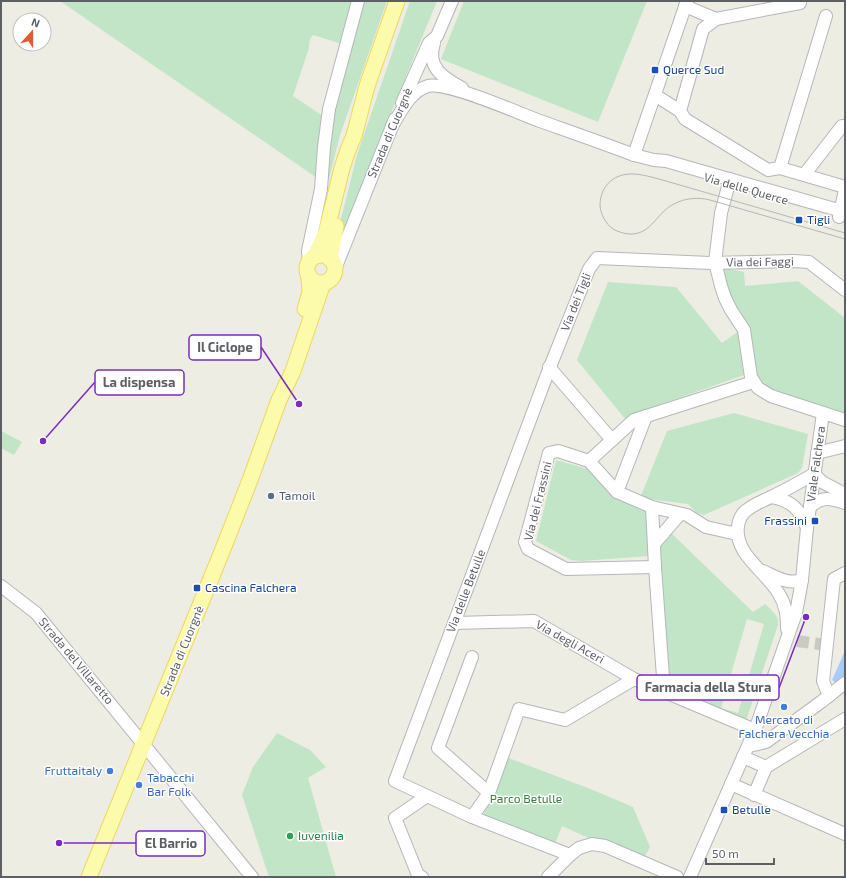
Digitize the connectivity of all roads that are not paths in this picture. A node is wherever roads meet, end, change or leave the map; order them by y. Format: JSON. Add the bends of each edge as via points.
{"nodes":[{"id":1,"x":358,"y":1,"type":"edge"},
{"id":2,"x":397,"y":1,"type":"edge"},
{"id":3,"x":452,"y":1,"type":"edge"},
{"id":4,"x":800,"y":3,"type":"dead end"},
{"id":5,"x":686,"y":4,"type":"edge"},
{"id":6,"x":826,"y":16,"type":"dead end"},
{"id":7,"x":716,"y":19,"type":"junction"},
{"id":8,"x":437,"y":36,"type":"junction"},
{"id":9,"x":473,"y":95,"type":"junction"},
{"id":10,"x":655,"y":95,"type":"junction"},
{"id":11,"x":680,"y":111,"type":"junction"},
{"id":12,"x":392,"y":126,"type":"junction"},
{"id":13,"x":845,"y":126,"type":"edge"},
{"id":14,"x":354,"y":136,"type":"junction"},
{"id":15,"x":634,"y":155,"type":"junction"},
{"id":16,"x":780,"y":168,"type":"junction"},
{"id":17,"x":804,"y":175,"type":"junction"},
{"id":18,"x":729,"y":182,"type":"junction"},
{"id":19,"x":845,"y":187,"type":"edge"},
{"id":20,"x":845,"y":190,"type":"edge"},
{"id":21,"x":842,"y":214,"type":"edge"},
{"id":22,"x":312,"y":259,"type":"junction"},
{"id":23,"x":715,"y":262,"type":"junction"},
{"id":24,"x":333,"y":264,"type":"junction"},
{"id":25,"x":316,"y":281,"type":"junction"},
{"id":26,"x":845,"y":290,"type":"edge"},
{"id":27,"x":549,"y":367,"type":"junction"},
{"id":28,"x":753,"y":382,"type":"junction"},
{"id":29,"x":823,"y":413,"type":"junction"},
{"id":30,"x":646,"y":416,"type":"junction"},
{"id":31,"x":845,"y":420,"type":"edge"},
{"id":32,"x":612,"y":440,"type":"junction"},
{"id":33,"x":845,"y":446,"type":"edge"},
{"id":34,"x":817,"y":453,"type":"junction"},
{"id":35,"x":589,"y":461,"type":"junction"},
{"id":36,"x":814,"y":474,"type":"junction"},
{"id":37,"x":617,"y":492,"type":"junction"},
{"id":38,"x":845,"y":494,"type":"edge"},
{"id":39,"x":771,"y":497,"type":"junction"},
{"id":40,"x":845,"y":503,"type":"edge"},
{"id":41,"x":652,"y":507,"type":"junction"},
{"id":42,"x":810,"y":507,"type":"junction"},
{"id":43,"x":680,"y":514,"type":"junction"},
{"id":44,"x":807,"y":528,"type":"junction"},
{"id":45,"x":737,"y":534,"type":"junction"},
{"id":46,"x":654,"y":544,"type":"junction"},
{"id":47,"x":655,"y":567,"type":"junction"},
{"id":48,"x":759,"y":569,"type":"junction"},
{"id":49,"x":845,"y":573,"type":"edge"},
{"id":50,"x":802,"y":580,"type":"junction"},
{"id":51,"x":1,"y":586,"type":"edge"},
{"id":52,"x":454,"y":623,"type":"junction"},
{"id":53,"x":792,"y":639,"type":"junction"},
{"id":54,"x":472,"y":657,"type":"dead end"},
{"id":55,"x":662,"y":672,"type":"junction"},
{"id":56,"x":634,"y":679,"type":"junction"},
{"id":57,"x":845,"y":683,"type":"edge"},
{"id":58,"x":646,"y":684,"type":"junction"},
{"id":59,"x":664,"y":691,"type":"junction"},
{"id":60,"x":828,"y":696,"type":"junction"},
{"id":61,"x":845,"y":718,"type":"edge"},
{"id":62,"x":755,"y":730,"type":"junction"},
{"id":63,"x":144,"y":744,"type":"junction"},
{"id":64,"x":749,"y":746,"type":"junction"},
{"id":65,"x":743,"y":758,"type":"junction"},
{"id":66,"x":766,"y":767,"type":"junction"},
{"id":67,"x":731,"y":784,"type":"junction"},
{"id":68,"x":489,"y":793,"type":"junction"},
{"id":69,"x":754,"y":795,"type":"junction"},
{"id":70,"x":427,"y":796,"type":"junction"},
{"id":71,"x":472,"y":817,"type":"junction"},
{"id":72,"x":845,"y":834,"type":"edge"},
{"id":73,"x":570,"y":854,"type":"junction"},
{"id":74,"x":89,"y":877,"type":"edge"},
{"id":75,"x":252,"y":877,"type":"edge"},
{"id":76,"x":422,"y":877,"type":"edge"},
{"id":77,"x":548,"y":877,"type":"edge"},
{"id":78,"x":677,"y":877,"type":"edge"},
{"id":79,"x":690,"y":877,"type":"edge"}],
"edges":[{"from":1,"to":22,"type":"street","via":[[329,108],[321,189],[308,252]]},
{"from":2,"to":14,"type":"main road","name":"Strada di Cuorgnè","via":[[367,86]]},
{"from":3,"to":8,"type":"street","name":"Strada di Cuorgnè"},
{"from":4,"to":7,"type":"street"},
{"from":5,"to":7,"type":"street"},
{"from":5,"to":10,"type":"street"},
{"from":6,"to":16,"type":"street"},
{"from":7,"to":11,"type":"street","via":[[703,29]]},
{"from":8,"to":9,"type":"street","name":"Via delle Querce","via":[[431,56],[433,65],[450,82]]},
{"from":8,"to":12,"type":"street","name":"Strada di Cuorgnè","via":[[429,43]]},
{"from":9,"to":12,"type":"street","name":"Via delle Querce","via":[[432,85],[425,87],[408,101]]},
{"from":9,"to":15,"type":"street","name":"Via delle Querce"},
{"from":10,"to":11,"type":"street","name":"Via delle Querce"},
{"from":10,"to":15,"type":"street"},
{"from":11,"to":16,"type":"street","name":"Via delle Querce","via":[[685,119],[768,170]]},
{"from":12,"to":24,"type":"street","name":"Strada di Cuorgnè"},
{"from":13,"to":17,"type":"street","via":[[842,126]]},
{"from":14,"to":22,"type":"main road","name":"Strada di Cuorgnè","via":[[342,168],[326,233]]},
{"from":14,"to":24,"type":"main road","name":"Strada di Cuorgnè","via":[[353,152],[341,198]]},
{"from":15,"to":18,"type":"street","name":"Via delle Querce","via":[[666,161]]},
{"from":16,"to":17,"type":"street","name":"Via delle Querce"},
{"from":17,"to":19,"type":"street","name":"Via delle Querce"},
{"from":18,"to":21,"type":"street","name":"Via delle Querce"},
{"from":18,"to":23,"type":"street","via":[[721,213]]},
{"from":20,"to":21,"type":"street","name":"Via delle Querce"},
{"from":22,"to":24,"type":"main road","via":[[324,255]]},
{"from":22,"to":25,"type":"main road","via":[[306,270]]},
{"from":23,"to":26,"type":"street","name":"Via dei Faggi","via":[[809,262]]},
{"from":23,"to":27,"type":"street","name":"Via dei Tigli","via":[[597,258],[589,269]]},
{"from":23,"to":28,"type":"street","via":[[728,304],[744,330]]},
{"from":24,"to":25,"type":"main road","via":[[332,278]]},
{"from":25,"to":63,"type":"main road","name":"Strada di Cuorgnè","via":[[286,368],[279,400],[250,480]]},
{"from":27,"to":32,"type":"street"},
{"from":27,"to":52,"type":"street","name":"Via delle Betulle"},
{"from":28,"to":29,"type":"street","via":[[771,396]]},
{"from":28,"to":30,"type":"street"},
{"from":29,"to":31,"type":"street"},
{"from":29,"to":34,"type":"street","name":"Viale Falchera"},
{"from":30,"to":32,"type":"street","via":[[634,420]]},
{"from":30,"to":37,"type":"street"},
{"from":32,"to":35,"type":"street"},
{"from":33,"to":34,"type":"street"},
{"from":34,"to":36,"type":"street","name":"Viale Falchera"},
{"from":35,"to":37,"type":"street"},
{"from":35,"to":47,"type":"street","name":"Via dei Frassini","via":[[558,451],[549,453],[525,542],[528,550],[566,569]]},
{"from":36,"to":38,"type":"street","via":[[822,482]]},
{"from":36,"to":39,"type":"street"},
{"from":36,"to":42,"type":"street","name":"Viale Falchera"},
{"from":37,"to":41,"type":"street"},
{"from":39,"to":44,"type":"street","via":[[788,502],[798,510]]},
{"from":39,"to":45,"type":"street","via":[[745,511],[739,521]]},
{"from":40,"to":42,"type":"street","via":[[830,498],[821,499]]},
{"from":41,"to":43,"type":"street"},
{"from":41,"to":46,"type":"street"},
{"from":42,"to":44,"type":"street","name":"Viale Falchera"},
{"from":43,"to":45,"type":"street","via":[[706,528]]},
{"from":43,"to":46,"type":"street"},
{"from":44,"to":50,"type":"street","name":"Viale Falchera"},
{"from":45,"to":48,"type":"street","via":[[740,545]]},
{"from":46,"to":47,"type":"street"},
{"from":47,"to":55,"type":"street"},
{"from":48,"to":50,"type":"street","via":[[787,582]]},
{"from":48,"to":53,"type":"street","via":[[780,595]]},
{"from":49,"to":60,"type":"street","via":[[834,579],[822,681]]},
{"from":50,"to":53,"type":"street","name":"Viale Falchera"},
{"from":51,"to":63,"type":"street","name":"Strada del Villaretto","via":[[36,613]]},
{"from":52,"to":56,"type":"street","name":"Via degli Aceri","via":[[534,621]]},
{"from":52,"to":70,"type":"street","name":"Via delle Betulle","via":[[395,781]]},
{"from":53,"to":62,"type":"street","name":"Viale Falchera"},
{"from":54,"to":68,"type":"street","via":[[438,748]]},
{"from":55,"to":58,"type":"street"},
{"from":55,"to":59,"type":"street"},
{"from":56,"to":58,"type":"street","name":"Via degli Aceri"},
{"from":56,"to":68,"type":"street","via":[[565,720],[520,709]]},
{"from":57,"to":60,"type":"street"},
{"from":58,"to":59,"type":"street","name":"Via degli Aceri"},
{"from":59,"to":62,"type":"street","name":"Via degli Aceri"},
{"from":60,"to":64,"type":"street","via":[[766,742]]},
{"from":61,"to":66,"type":"street"},
{"from":62,"to":64,"type":"street","name":"Viale Falchera"},
{"from":63,"to":74,"type":"main road","name":"Strada di Cuorgnè"},
{"from":63,"to":75,"type":"street","name":"Strada del Villaretto"},
{"from":64,"to":65,"type":"street","name":"Viale Falchera"},
{"from":65,"to":66,"type":"street"},
{"from":65,"to":67,"type":"street","name":"Viale Falchera"},
{"from":66,"to":69,"type":"street"},
{"from":67,"to":69,"type":"street"},
{"from":67,"to":79,"type":"street","name":"Viale Falchera"},
{"from":68,"to":71,"type":"street"},
{"from":69,"to":72,"type":"street"},
{"from":70,"to":71,"type":"street","name":"Via delle Betulle"},
{"from":70,"to":76,"type":"street","via":[[395,818],[418,875]]},
{"from":71,"to":73,"type":"street","name":"Via delle Betulle"},
{"from":73,"to":77,"type":"street"},
{"from":73,"to":78,"type":"street","via":[[578,848],[592,844],[605,846]]}]}
